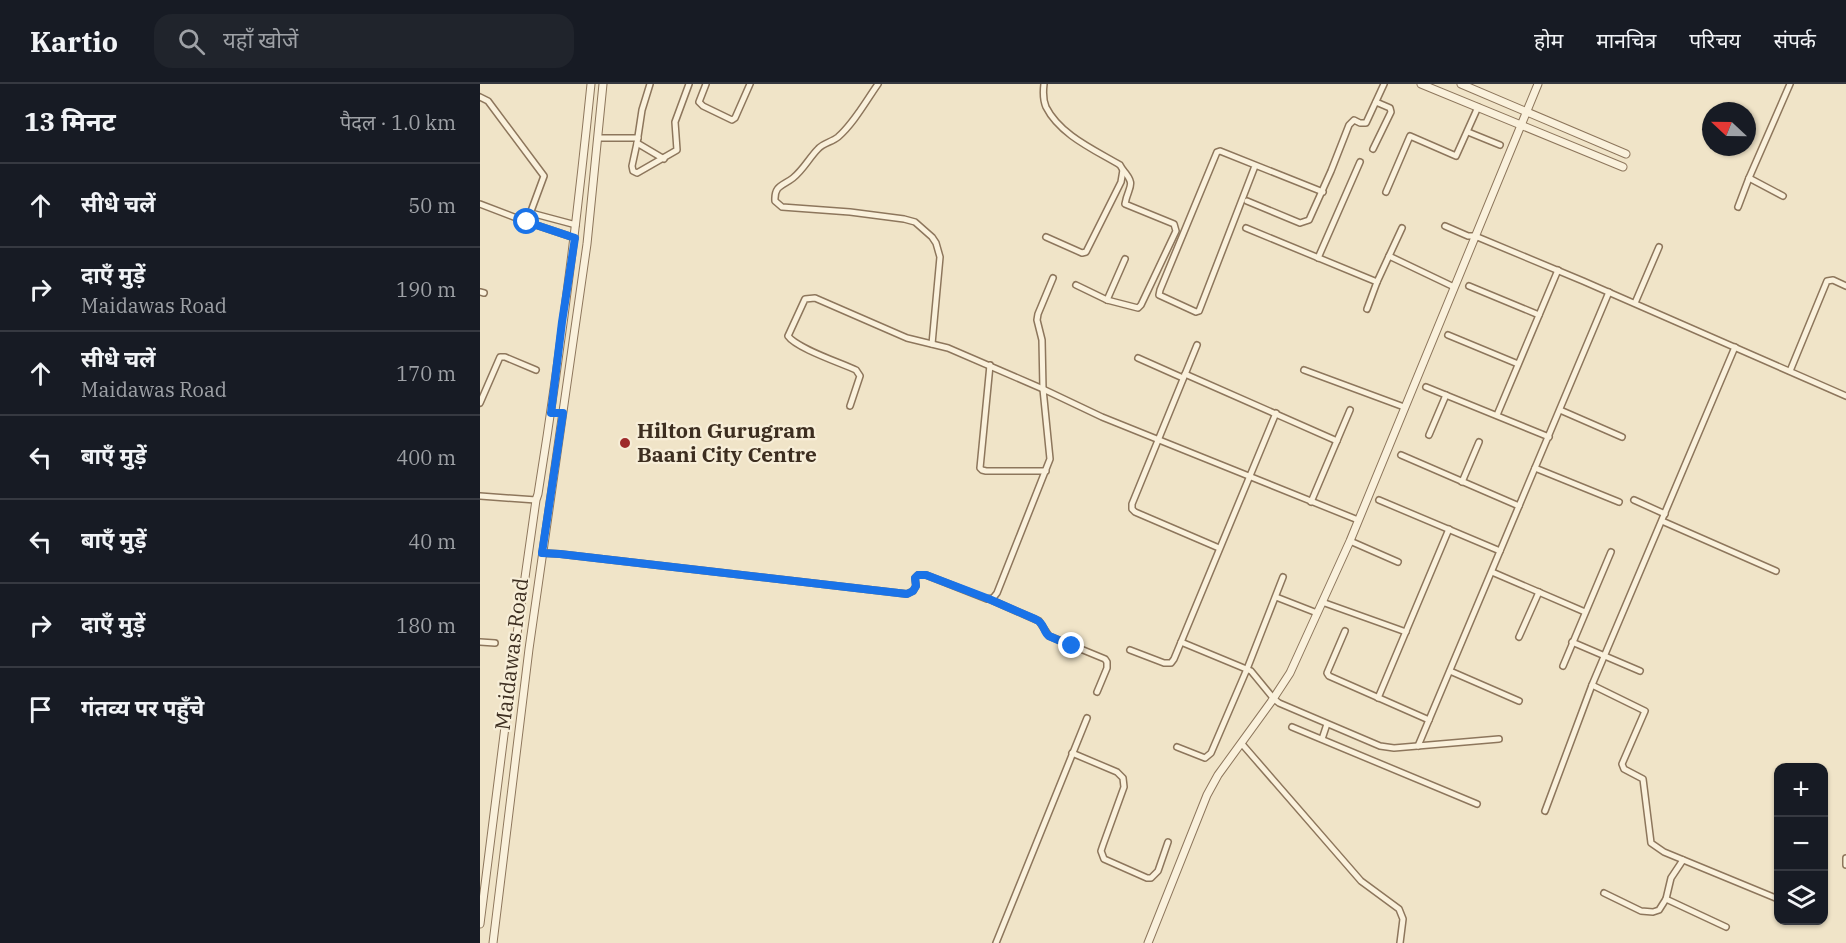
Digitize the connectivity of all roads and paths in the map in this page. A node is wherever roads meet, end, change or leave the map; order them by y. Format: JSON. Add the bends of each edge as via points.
{"nodes":[{"id":1,"x":591,"y":84,"type":"edge"},
{"id":2,"x":603,"y":84,"type":"edge"},
{"id":3,"x":650,"y":84,"type":"edge"},
{"id":4,"x":689,"y":84,"type":"edge"},
{"id":5,"x":706,"y":84,"type":"edge"},
{"id":6,"x":750,"y":84,"type":"edge"},
{"id":7,"x":878,"y":84,"type":"edge"},
{"id":8,"x":1044,"y":84,"type":"edge"},
{"id":9,"x":1384,"y":84,"type":"edge"},
{"id":10,"x":1421,"y":84,"type":"edge"},
{"id":11,"x":1461,"y":84,"type":"edge"},
{"id":12,"x":1538,"y":84,"type":"edge"},
{"id":13,"x":1790,"y":84,"type":"edge"},
{"id":14,"x":480,"y":97,"type":"edge"},
{"id":15,"x":1376,"y":102,"type":"junction"},
{"id":16,"x":1478,"y":107,"type":"junction"},
{"id":17,"x":1526,"y":112,"type":"junction"},
{"id":18,"x":1521,"y":124,"type":"junction"},
{"id":19,"x":1468,"y":132,"type":"junction"},
{"id":20,"x":598,"y":138,"type":"junction"},
{"id":21,"x":637,"y":140,"type":"junction"},
{"id":22,"x":1500,"y":145,"type":"dead end"},
{"id":23,"x":1373,"y":149,"type":"dead end"},
{"id":24,"x":1626,"y":154,"type":"dead end"},
{"id":25,"x":664,"y":159,"type":"junction"},
{"id":26,"x":1360,"y":162,"type":"dead end"},
{"id":27,"x":1255,"y":166,"type":"junction"},
{"id":28,"x":1623,"y":167,"type":"dead end"},
{"id":29,"x":1123,"y":170,"type":"junction"},
{"id":30,"x":1749,"y":178,"type":"junction"},
{"id":31,"x":1323,"y":192,"type":"junction"},
{"id":32,"x":1386,"y":192,"type":"dead end"},
{"id":33,"x":1783,"y":196,"type":"dead end"},
{"id":34,"x":1247,"y":201,"type":"dead end"},
{"id":35,"x":480,"y":204,"type":"edge"},
{"id":36,"x":1738,"y":207,"type":"dead end"},
{"id":37,"x":531,"y":213,"type":"junction"},
{"id":38,"x":527,"y":222,"type":"junction"},
{"id":39,"x":576,"y":225,"type":"junction"},
{"id":40,"x":1445,"y":226,"type":"dead end"},
{"id":41,"x":1246,"y":228,"type":"dead end"},
{"id":42,"x":1402,"y":228,"type":"dead end"},
{"id":43,"x":1474,"y":236,"type":"junction"},
{"id":44,"x":1046,"y":237,"type":"dead end"},
{"id":45,"x":575,"y":238,"type":"junction"},
{"id":46,"x":1659,"y":247,"type":"dead end"},
{"id":47,"x":1389,"y":256,"type":"junction"},
{"id":48,"x":1318,"y":258,"type":"junction"},
{"id":49,"x":1125,"y":259,"type":"dead end"},
{"id":50,"x":1558,"y":270,"type":"junction"},
{"id":51,"x":1053,"y":278,"type":"dead end"},
{"id":52,"x":1377,"y":282,"type":"junction"},
{"id":53,"x":1076,"y":285,"type":"dead end"},
{"id":54,"x":1469,"y":286,"type":"dead end"},
{"id":55,"x":1846,"y":286,"type":"edge"},
{"id":56,"x":1454,"y":287,"type":"junction"},
{"id":57,"x":1609,"y":292,"type":"junction"},
{"id":58,"x":1107,"y":300,"type":"junction"},
{"id":59,"x":1635,"y":303,"type":"junction"},
{"id":60,"x":1367,"y":309,"type":"dead end"},
{"id":61,"x":1539,"y":315,"type":"junction"},
{"id":62,"x":1448,"y":335,"type":"dead end"},
{"id":63,"x":932,"y":344,"type":"junction"},
{"id":64,"x":1197,"y":345,"type":"dead end"},
{"id":65,"x":1735,"y":347,"type":"junction"},
{"id":66,"x":1138,"y":358,"type":"dead end"},
{"id":67,"x":1518,"y":364,"type":"junction"},
{"id":68,"x":990,"y":365,"type":"junction"},
{"id":69,"x":536,"y":370,"type":"dead end"},
{"id":70,"x":1304,"y":370,"type":"dead end"},
{"id":71,"x":1790,"y":371,"type":"junction"},
{"id":72,"x":1184,"y":376,"type":"junction"},
{"id":73,"x":1426,"y":387,"type":"dead end"},
{"id":74,"x":1043,"y":388,"type":"junction"},
{"id":75,"x":1446,"y":395,"type":"junction"},
{"id":76,"x":1846,"y":396,"type":"edge"},
{"id":77,"x":480,"y":403,"type":"edge"},
{"id":78,"x":850,"y":406,"type":"dead end"},
{"id":79,"x":1404,"y":407,"type":"junction"},
{"id":80,"x":1350,"y":410,"type":"dead end"},
{"id":81,"x":1560,"y":410,"type":"junction"},
{"id":82,"x":551,"y":413,"type":"junction"},
{"id":83,"x":563,"y":413,"type":"junction"},
{"id":84,"x":1276,"y":413,"type":"junction"},
{"id":85,"x":1497,"y":416,"type":"junction"},
{"id":86,"x":1429,"y":435,"type":"dead end"},
{"id":87,"x":1549,"y":437,"type":"junction"},
{"id":88,"x":1622,"y":437,"type":"dead end"},
{"id":89,"x":1157,"y":440,"type":"junction"},
{"id":90,"x":1337,"y":441,"type":"junction"},
{"id":91,"x":1479,"y":442,"type":"dead end"},
{"id":92,"x":1401,"y":455,"type":"dead end"},
{"id":93,"x":1536,"y":468,"type":"junction"},
{"id":94,"x":1046,"y":471,"type":"junction"},
{"id":95,"x":1250,"y":477,"type":"junction"},
{"id":96,"x":1462,"y":482,"type":"junction"},
{"id":97,"x":480,"y":496,"type":"edge"},
{"id":98,"x":536,"y":500,"type":"junction"},
{"id":99,"x":1379,"y":500,"type":"dead end"},
{"id":100,"x":1634,"y":500,"type":"dead end"},
{"id":101,"x":1311,"y":502,"type":"junction"},
{"id":102,"x":1619,"y":502,"type":"dead end"},
{"id":103,"x":1519,"y":506,"type":"junction"},
{"id":104,"x":1665,"y":514,"type":"junction"},
{"id":105,"x":1358,"y":520,"type":"junction"},
{"id":106,"x":1662,"y":521,"type":"junction"},
{"id":107,"x":1449,"y":529,"type":"junction"},
{"id":108,"x":1350,"y":541,"type":"junction"},
{"id":109,"x":1219,"y":548,"type":"junction"},
{"id":110,"x":1500,"y":551,"type":"junction"},
{"id":111,"x":1611,"y":552,"type":"dead end"},
{"id":112,"x":542,"y":553,"type":"junction"},
{"id":113,"x":1398,"y":562,"type":"dead end"},
{"id":114,"x":1776,"y":571,"type":"dead end"},
{"id":115,"x":1492,"y":572,"type":"junction"},
{"id":116,"x":1283,"y":577,"type":"dead end"},
{"id":117,"x":1539,"y":592,"type":"junction"},
{"id":118,"x":1276,"y":597,"type":"junction"},
{"id":119,"x":989,"y":599,"type":"junction"},
{"id":120,"x":1322,"y":602,"type":"junction"},
{"id":121,"x":1585,"y":612,"type":"junction"},
{"id":122,"x":1317,"y":613,"type":"junction"},
{"id":123,"x":1345,"y":631,"type":"dead end"},
{"id":124,"x":1406,"y":632,"type":"junction"},
{"id":125,"x":1519,"y":637,"type":"dead end"},
{"id":126,"x":480,"y":642,"type":"edge"},
{"id":127,"x":1181,"y":642,"type":"junction"},
{"id":128,"x":1572,"y":642,"type":"junction"},
{"id":129,"x":495,"y":644,"type":"dead end"},
{"id":130,"x":1130,"y":650,"type":"dead end"},
{"id":131,"x":1605,"y":657,"type":"junction"},
{"id":132,"x":1563,"y":666,"type":"dead end"},
{"id":133,"x":1247,"y":669,"type":"junction"},
{"id":134,"x":1450,"y":671,"type":"junction"},
{"id":135,"x":1640,"y":671,"type":"dead end"},
{"id":136,"x":1592,"y":685,"type":"junction"},
{"id":137,"x":1097,"y":692,"type":"dead end"},
{"id":138,"x":1378,"y":698,"type":"junction"},
{"id":139,"x":1274,"y":699,"type":"junction"},
{"id":140,"x":1519,"y":701,"type":"dead end"},
{"id":141,"x":1087,"y":718,"type":"dead end"},
{"id":142,"x":1429,"y":720,"type":"junction"},
{"id":143,"x":1327,"y":724,"type":"junction"},
{"id":144,"x":1292,"y":727,"type":"dead end"},
{"id":145,"x":1499,"y":739,"type":"dead end"},
{"id":146,"x":1322,"y":740,"type":"junction"},
{"id":147,"x":1242,"y":744,"type":"junction"},
{"id":148,"x":1418,"y":746,"type":"junction"},
{"id":149,"x":1177,"y":747,"type":"dead end"},
{"id":150,"x":1072,"y":753,"type":"junction"},
{"id":151,"x":1476,"y":804,"type":"dead end"},
{"id":152,"x":1545,"y":811,"type":"dead end"},
{"id":153,"x":1168,"y":842,"type":"dead end"},
{"id":154,"x":1846,"y":858,"type":"edge"},
{"id":155,"x":1683,"y":860,"type":"junction"},
{"id":156,"x":1846,"y":865,"type":"edge"},
{"id":157,"x":1604,"y":893,"type":"dead end"},
{"id":158,"x":1774,"y":897,"type":"edge"},
{"id":159,"x":1666,"y":899,"type":"junction"},
{"id":160,"x":480,"y":924,"type":"edge"},
{"id":161,"x":1726,"y":927,"type":"dead end"},
{"id":162,"x":493,"y":943,"type":"edge"},
{"id":163,"x":996,"y":943,"type":"edge"},
{"id":164,"x":1148,"y":943,"type":"edge"},
{"id":165,"x":1400,"y":943,"type":"edge"}],
"edges":[{"from":1,"to":39,"type":"street","name":"Maidawas Road"},
{"from":2,"to":20,"type":"street","name":"Maidawas Road"},
{"from":3,"to":21,"type":"street"},
{"from":4,"to":25,"type":"street","via":[[675,122],[677,150]]},
{"from":5,"to":6,"type":"street","via":[[699,102],[732,120]]},
{"from":7,"to":63,"type":"street","via":[[840,136],[819,147],[806,166],[777,189],[775,201],[782,207],[904,219],[919,225],[936,243],[940,257]]},
{"from":8,"to":29,"type":"street","via":[[1044,100],[1058,123]]},
{"from":9,"to":15,"type":"street"},
{"from":10,"to":16,"type":"street"},
{"from":11,"to":17,"type":"street"},
{"from":12,"to":17,"type":"street"},
{"from":13,"to":30,"type":"street"},
{"from":14,"to":37,"type":"street","via":[[488,101],[544,176]]},
{"from":15,"to":23,"type":"street","via":[[1391,111]]},
{"from":15,"to":31,"type":"street","via":[[1366,123],[1354,120],[1349,125]]},
{"from":16,"to":18,"type":"street"},
{"from":16,"to":19,"type":"street"},
{"from":17,"to":18,"type":"street"},
{"from":17,"to":24,"type":"street"},
{"from":18,"to":28,"type":"street"},
{"from":18,"to":43,"type":"street"},
{"from":19,"to":22,"type":"street"},
{"from":19,"to":32,"type":"street","via":[[1455,156],[1410,136]]},
{"from":20,"to":21,"type":"street"},
{"from":20,"to":83,"type":"street","name":"Maidawas Road"},
{"from":21,"to":25,"type":"street"},
{"from":21,"to":25,"type":"street","via":[[633,171],[637,173]]},
{"from":26,"to":48,"type":"street"},
{"from":27,"to":27,"type":"street","via":[[1220,151],[1215,154],[1160,295],[1199,311]]},
{"from":27,"to":31,"type":"street"},
{"from":29,"to":44,"type":"street","via":[[1121,182],[1086,252]]},
{"from":29,"to":58,"type":"street","via":[[1132,182],[1125,204],[1174,224],[1176,231],[1141,305],[1134,308]]},
{"from":30,"to":33,"type":"street"},
{"from":30,"to":36,"type":"street"},
{"from":31,"to":34,"type":"street","via":[[1312,216],[1300,224]]},
{"from":35,"to":38,"type":"street"},
{"from":37,"to":38,"type":"street"},
{"from":37,"to":39,"type":"street"},
{"from":38,"to":45,"type":"street"},
{"from":39,"to":45,"type":"street","name":"Maidawas Road"},
{"from":40,"to":43,"type":"street"},
{"from":41,"to":48,"type":"street"},
{"from":42,"to":47,"type":"street"},
{"from":43,"to":50,"type":"street"},
{"from":43,"to":56,"type":"street"},
{"from":45,"to":82,"type":"street","name":"Maidawas Road"},
{"from":46,"to":59,"type":"street"},
{"from":47,"to":52,"type":"street"},
{"from":47,"to":56,"type":"street"},
{"from":48,"to":52,"type":"street"},
{"from":49,"to":58,"type":"street"},
{"from":50,"to":57,"type":"street"},
{"from":50,"to":61,"type":"street"},
{"from":51,"to":74,"type":"street","via":[[1037,320],[1042,340]]},
{"from":52,"to":60,"type":"street"},
{"from":53,"to":58,"type":"street"},
{"from":54,"to":61,"type":"street"},
{"from":55,"to":71,"type":"street","via":[[1827,281]]},
{"from":56,"to":79,"type":"street"},
{"from":57,"to":59,"type":"street"},
{"from":57,"to":81,"type":"street"},
{"from":59,"to":65,"type":"street"},
{"from":61,"to":67,"type":"street"},
{"from":62,"to":67,"type":"street"},
{"from":63,"to":68,"type":"street"},
{"from":63,"to":78,"type":"street","via":[[907,338],[815,298],[805,299],[788,336],[802,347],[856,370],[860,376]]},
{"from":64,"to":72,"type":"street"},
{"from":65,"to":71,"type":"street"},
{"from":65,"to":104,"type":"street"},
{"from":66,"to":72,"type":"street"},
{"from":67,"to":85,"type":"street"},
{"from":68,"to":74,"type":"street"},
{"from":68,"to":94,"type":"street","via":[[980,468]]},
{"from":69,"to":77,"type":"street","via":[[500,357]]},
{"from":70,"to":79,"type":"street"},
{"from":71,"to":76,"type":"street"},
{"from":72,"to":84,"type":"street"},
{"from":72,"to":89,"type":"street"},
{"from":73,"to":75,"type":"street"},
{"from":74,"to":89,"type":"street"},
{"from":74,"to":94,"type":"street","via":[[1050,452]]},
{"from":75,"to":85,"type":"street"},
{"from":75,"to":86,"type":"street"},
{"from":79,"to":105,"type":"street"},
{"from":80,"to":90,"type":"street"},
{"from":81,"to":87,"type":"street"},
{"from":81,"to":88,"type":"street"},
{"from":82,"to":83,"type":"street"},
{"from":82,"to":98,"type":"street","name":"Maidawas Road"},
{"from":83,"to":112,"type":"street","name":"Maidawas Road"},
{"from":84,"to":90,"type":"street"},
{"from":84,"to":95,"type":"street"},
{"from":85,"to":87,"type":"street"},
{"from":87,"to":93,"type":"street"},
{"from":89,"to":95,"type":"street"},
{"from":89,"to":109,"type":"street","via":[[1132,509]]},
{"from":90,"to":101,"type":"street"},
{"from":91,"to":96,"type":"street"},
{"from":92,"to":96,"type":"street"},
{"from":93,"to":102,"type":"street"},
{"from":93,"to":103,"type":"street"},
{"from":94,"to":119,"type":"street","via":[[998,593]]},
{"from":95,"to":101,"type":"street"},
{"from":95,"to":109,"type":"street"},
{"from":96,"to":103,"type":"street"},
{"from":97,"to":98,"type":"street"},
{"from":98,"to":160,"type":"street","name":"Maidawas Road"},
{"from":99,"to":107,"type":"street"},
{"from":100,"to":104,"type":"street"},
{"from":101,"to":105,"type":"street"},
{"from":103,"to":110,"type":"street"},
{"from":104,"to":106,"type":"street"},
{"from":105,"to":108,"type":"street"},
{"from":106,"to":114,"type":"street"},
{"from":106,"to":131,"type":"street"},
{"from":107,"to":110,"type":"street"},
{"from":107,"to":124,"type":"street"},
{"from":108,"to":113,"type":"street"},
{"from":108,"to":120,"type":"street"},
{"from":109,"to":127,"type":"street"},
{"from":110,"to":115,"type":"street"},
{"from":111,"to":121,"type":"street"},
{"from":112,"to":119,"type":"street","via":[[907,594],[916,586],[915,578],[926,575]]},
{"from":112,"to":162,"type":"street","name":"Maidawas Road"},
{"from":115,"to":117,"type":"street"},
{"from":115,"to":134,"type":"street"},
{"from":116,"to":118,"type":"street"},
{"from":117,"to":121,"type":"street"},
{"from":117,"to":125,"type":"street"},
{"from":118,"to":122,"type":"street"},
{"from":118,"to":133,"type":"street"},
{"from":119,"to":137,"type":"street","via":[[1039,621],[1049,636],[1105,659],[1107,668]]},
{"from":120,"to":122,"type":"street"},
{"from":120,"to":124,"type":"street"},
{"from":121,"to":128,"type":"street"},
{"from":122,"to":139,"type":"street"},
{"from":123,"to":138,"type":"street","via":[[1329,676]]},
{"from":124,"to":138,"type":"street"},
{"from":126,"to":129,"type":"street"},
{"from":127,"to":130,"type":"street","via":[[1168,664]]},
{"from":127,"to":133,"type":"street"},
{"from":128,"to":131,"type":"street"},
{"from":128,"to":132,"type":"street"},
{"from":131,"to":135,"type":"street"},
{"from":131,"to":136,"type":"street"},
{"from":133,"to":139,"type":"street"},
{"from":133,"to":149,"type":"street","via":[[1209,756],[1201,757]]},
{"from":134,"to":140,"type":"street"},
{"from":134,"to":142,"type":"street"},
{"from":136,"to":152,"type":"street"},
{"from":136,"to":155,"type":"street","via":[[1644,710],[1622,764],[1643,779],[1651,843]]},
{"from":138,"to":142,"type":"street"},
{"from":139,"to":143,"type":"street"},
{"from":139,"to":147,"type":"street"},
{"from":141,"to":150,"type":"street"},
{"from":142,"to":148,"type":"street"},
{"from":143,"to":146,"type":"street"},
{"from":143,"to":148,"type":"street","via":[[1387,748]]},
{"from":144,"to":146,"type":"street"},
{"from":145,"to":148,"type":"street"},
{"from":146,"to":151,"type":"street"},
{"from":147,"to":164,"type":"street","via":[[1207,795]]},
{"from":147,"to":165,"type":"street","via":[[1361,881],[1399,909],[1403,919]]},
{"from":150,"to":153,"type":"street","via":[[1123,778],[1122,794],[1102,845],[1104,859],[1151,878],[1158,871]]},
{"from":150,"to":163,"type":"street"},
{"from":154,"to":156,"type":"street"},
{"from":155,"to":158,"type":"street"},
{"from":155,"to":159,"type":"street","via":[[1671,878]]},
{"from":157,"to":159,"type":"street","via":[[1649,912],[1659,910]]},
{"from":159,"to":161,"type":"street"}]}
